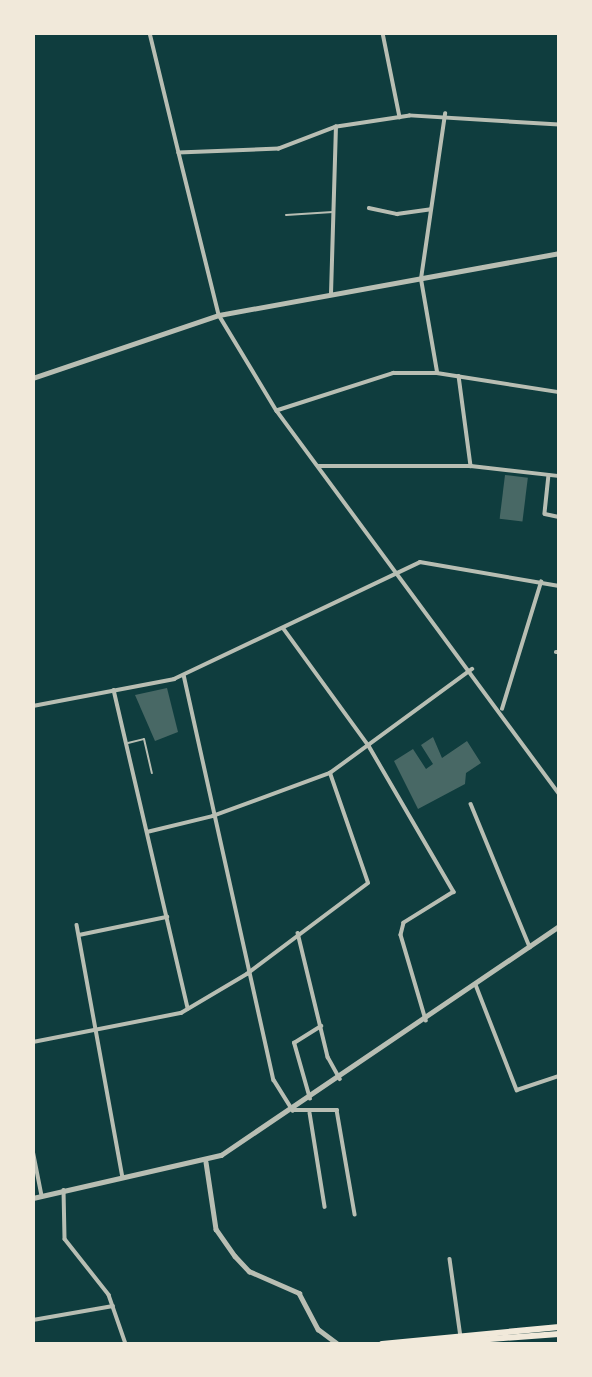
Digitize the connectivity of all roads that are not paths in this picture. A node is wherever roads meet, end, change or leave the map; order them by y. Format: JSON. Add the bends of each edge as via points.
{"nodes":[{"id":1,"x":150,"y":33,"type":"edge"},
{"id":2,"x":383,"y":33,"type":"edge"},
{"id":3,"x":445,"y":114,"type":"junction"},
{"id":4,"x":400,"y":117,"type":"junction"},
{"id":5,"x":559,"y":125,"type":"edge"},
{"id":6,"x":336,"y":127,"type":"junction"},
{"id":7,"x":179,"y":153,"type":"junction"},
{"id":8,"x":369,"y":208,"type":"dead end"},
{"id":9,"x":432,"y":211,"type":"junction"},
{"id":10,"x":333,"y":212,"type":"junction"},
{"id":11,"x":286,"y":215,"type":"dead end"},
{"id":12,"x":559,"y":253,"type":"edge"},
{"id":13,"x":421,"y":279,"type":"junction"},
{"id":14,"x":331,"y":294,"type":"junction"},
{"id":15,"x":219,"y":315,"type":"junction"},
{"id":16,"x":437,"y":373,"type":"junction"},
{"id":17,"x":458,"y":376,"type":"junction"},
{"id":18,"x":33,"y":378,"type":"edge"},
{"id":19,"x":559,"y":392,"type":"edge"},
{"id":20,"x":277,"y":411,"type":"junction"},
{"id":21,"x":318,"y":466,"type":"junction"},
{"id":22,"x":471,"y":466,"type":"junction"},
{"id":23,"x":549,"y":475,"type":"junction"},
{"id":24,"x":559,"y":476,"type":"edge"},
{"id":25,"x":559,"y":517,"type":"edge"},
{"id":26,"x":400,"y":575,"type":"junction"},
{"id":27,"x":541,"y":582,"type":"junction"},
{"id":28,"x":559,"y":586,"type":"edge"},
{"id":29,"x":284,"y":629,"type":"junction"},
{"id":30,"x":472,"y":669,"type":"junction"},
{"id":31,"x":184,"y":675,"type":"junction"},
{"id":32,"x":114,"y":690,"type":"junction"},
{"id":33,"x":33,"y":706,"type":"edge"},
{"id":34,"x":502,"y":709,"type":"junction"},
{"id":35,"x":127,"y":744,"type":"junction"},
{"id":36,"x":369,"y":746,"type":"junction"},
{"id":37,"x":152,"y":773,"type":"dead end"},
{"id":38,"x":330,"y":773,"type":"junction"},
{"id":39,"x":559,"y":794,"type":"edge"},
{"id":40,"x":471,"y":804,"type":"dead end"},
{"id":41,"x":213,"y":816,"type":"junction"},
{"id":42,"x":147,"y":832,"type":"junction"},
{"id":43,"x":167,"y":917,"type":"junction"},
{"id":44,"x":77,"y":926,"type":"dead end"},
{"id":45,"x":559,"y":926,"type":"edge"},
{"id":46,"x":298,"y":933,"type":"junction"},
{"id":47,"x":79,"y":935,"type":"junction"},
{"id":48,"x":530,"y":947,"type":"junction"},
{"id":49,"x":247,"y":974,"type":"junction"},
{"id":50,"x":476,"y":985,"type":"junction"},
{"id":51,"x":188,"y":1009,"type":"junction"},
{"id":52,"x":426,"y":1020,"type":"junction"},
{"id":53,"x":321,"y":1026,"type":"junction"},
{"id":54,"x":97,"y":1031,"type":"junction"},
{"id":55,"x":33,"y":1042,"type":"edge"},
{"id":56,"x":559,"y":1076,"type":"edge"},
{"id":57,"x":340,"y":1079,"type":"junction"},
{"id":58,"x":310,"y":1099,"type":"junction"},
{"id":59,"x":293,"y":1111,"type":"junction"},
{"id":60,"x":310,"y":1113,"type":"junction"},
{"id":61,"x":33,"y":1150,"type":"edge"},
{"id":62,"x":206,"y":1162,"type":"junction"},
{"id":63,"x":124,"y":1179,"type":"junction"},
{"id":64,"x":64,"y":1190,"type":"junction"},
{"id":65,"x":42,"y":1196,"type":"junction"},
{"id":66,"x":33,"y":1198,"type":"edge"},
{"id":67,"x":325,"y":1207,"type":"dead end"},
{"id":68,"x":355,"y":1214,"type":"dead end"},
{"id":69,"x":450,"y":1259,"type":"dead end"},
{"id":70,"x":113,"y":1306,"type":"junction"},
{"id":71,"x":33,"y":1320,"type":"edge"},
{"id":72,"x":559,"y":1327,"type":"edge"},
{"id":73,"x":559,"y":1334,"type":"edge"},
{"id":74,"x":461,"y":1338,"type":"edge"},
{"id":75,"x":126,"y":1344,"type":"edge"},
{"id":76,"x":338,"y":1344,"type":"edge"},
{"id":77,"x":382,"y":1344,"type":"edge"},
{"id":78,"x":423,"y":1344,"type":"edge"}],
"edges":[{"from":1,"to":7,"type":"street"},
{"from":2,"to":4,"type":"street"},
{"from":3,"to":4,"type":"street"},
{"from":3,"to":5,"type":"street"},
{"from":3,"to":9,"type":"street"},
{"from":4,"to":6,"type":"street"},
{"from":6,"to":7,"type":"street","via":[[279,149]]},
{"from":6,"to":10,"type":"street"},
{"from":7,"to":15,"type":"street"},
{"from":8,"to":9,"type":"street"},
{"from":9,"to":13,"type":"street"},
{"from":10,"to":11,"type":"lane"},
{"from":10,"to":14,"type":"street"},
{"from":12,"to":13,"type":"street"},
{"from":13,"to":14,"type":"street"},
{"from":13,"to":16,"type":"street"},
{"from":14,"to":15,"type":"street"},
{"from":15,"to":18,"type":"street"},
{"from":15,"to":20,"type":"street"},
{"from":16,"to":17,"type":"street"},
{"from":16,"to":20,"type":"street","via":[[393,373]]},
{"from":17,"to":19,"type":"street"},
{"from":17,"to":22,"type":"street"},
{"from":20,"to":21,"type":"street"},
{"from":21,"to":22,"type":"street"},
{"from":21,"to":26,"type":"street"},
{"from":22,"to":23,"type":"street"},
{"from":23,"to":24,"type":"street"},
{"from":23,"to":25,"type":"street","via":[[545,514]]},
{"from":26,"to":27,"type":"street","via":[[420,562]]},
{"from":26,"to":29,"type":"street"},
{"from":26,"to":30,"type":"street"},
{"from":27,"to":28,"type":"street"},
{"from":27,"to":34,"type":"street"},
{"from":29,"to":31,"type":"street"},
{"from":29,"to":36,"type":"street"},
{"from":30,"to":34,"type":"street"},
{"from":30,"to":36,"type":"street"},
{"from":31,"to":32,"type":"street"},
{"from":31,"to":41,"type":"street"},
{"from":32,"to":33,"type":"street"},
{"from":32,"to":35,"type":"street"},
{"from":34,"to":39,"type":"street"},
{"from":35,"to":37,"type":"lane","via":[[144,739]]},
{"from":35,"to":42,"type":"street"},
{"from":36,"to":38,"type":"street"},
{"from":36,"to":52,"type":"street","via":[[454,891],[404,923],[401,935]]},
{"from":38,"to":41,"type":"street"},
{"from":38,"to":46,"type":"street","via":[[368,883]]},
{"from":40,"to":48,"type":"street"},
{"from":41,"to":42,"type":"street"},
{"from":41,"to":49,"type":"street"},
{"from":42,"to":43,"type":"street"},
{"from":43,"to":47,"type":"street"},
{"from":43,"to":51,"type":"street"},
{"from":44,"to":47,"type":"street"},
{"from":45,"to":48,"type":"street"},
{"from":46,"to":49,"type":"street"},
{"from":46,"to":53,"type":"street"},
{"from":47,"to":54,"type":"street"},
{"from":48,"to":50,"type":"street"},
{"from":49,"to":51,"type":"street"},
{"from":49,"to":59,"type":"street","via":[[274,1080]]},
{"from":50,"to":52,"type":"street"},
{"from":50,"to":56,"type":"street","via":[[517,1090]]},
{"from":51,"to":54,"type":"street"},
{"from":52,"to":57,"type":"street"},
{"from":53,"to":57,"type":"street"},
{"from":53,"to":58,"type":"street","via":[[294,1043]]},
{"from":54,"to":55,"type":"street"},
{"from":54,"to":63,"type":"street"},
{"from":57,"to":58,"type":"street"},
{"from":58,"to":59,"type":"street"},
{"from":59,"to":60,"type":"street"},
{"from":59,"to":62,"type":"street"},
{"from":60,"to":67,"type":"street"},
{"from":60,"to":68,"type":"street","via":[[337,1110]]},
{"from":61,"to":65,"type":"street"},
{"from":62,"to":63,"type":"street"},
{"from":62,"to":76,"type":"street","via":[[216,1229],[235,1256],[249,1270],[299,1293],[318,1329]]},
{"from":63,"to":64,"type":"street"},
{"from":64,"to":65,"type":"street"},
{"from":64,"to":70,"type":"street","via":[[65,1238]]},
{"from":65,"to":66,"type":"street"},
{"from":69,"to":74,"type":"street"},
{"from":70,"to":71,"type":"street"},
{"from":70,"to":75,"type":"street"},
{"from":72,"to":74,"type":"highway"},
{"from":73,"to":74,"type":"highway"},
{"from":74,"to":77,"type":"highway"},
{"from":74,"to":78,"type":"highway"}]}
